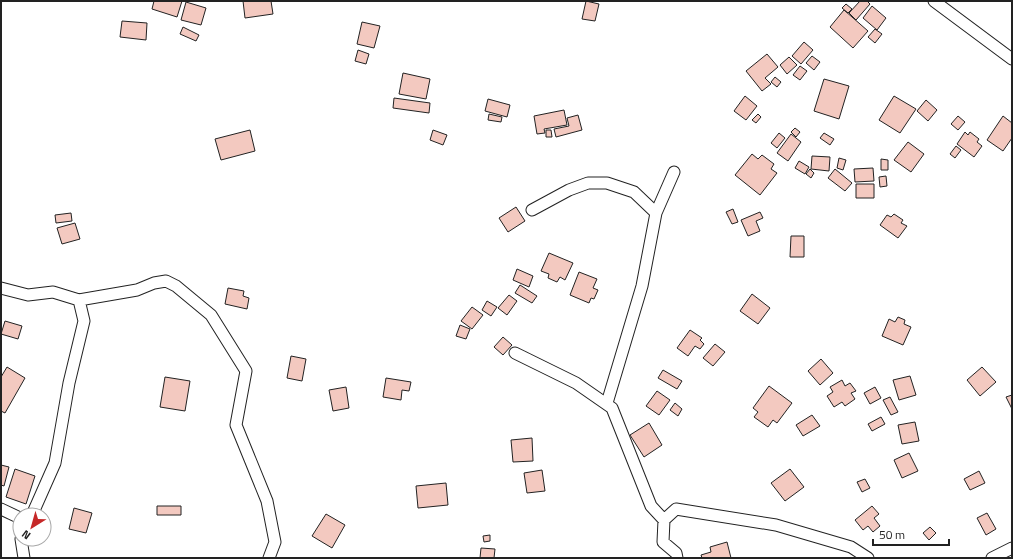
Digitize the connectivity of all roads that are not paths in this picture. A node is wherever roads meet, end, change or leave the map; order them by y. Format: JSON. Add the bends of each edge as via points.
{"nodes":[{"id":1,"x":934,"y":1,"type":"edge"},
{"id":2,"x":1012,"y":59,"type":"edge"},
{"id":3,"x":674,"y":172,"type":"dead end"},
{"id":4,"x":532,"y":210,"type":"dead end"},
{"id":5,"x":656,"y":213,"type":"junction"},
{"id":6,"x":1,"y":288,"type":"edge"},
{"id":7,"x":80,"y":300,"type":"junction"},
{"id":8,"x":516,"y":353,"type":"dead end"},
{"id":9,"x":607,"y":403,"type":"junction"},
{"id":10,"x":36,"y":507,"type":"edge"},
{"id":11,"x":1,"y":509,"type":"edge"},
{"id":12,"x":12,"y":514,"type":"edge"},
{"id":13,"x":664,"y":520,"type":"junction"},
{"id":14,"x":22,"y":547,"type":"edge"},
{"id":15,"x":1012,"y":548,"type":"edge"},
{"id":16,"x":24,"y":558,"type":"edge"},
{"id":17,"x":269,"y":558,"type":"edge"},
{"id":18,"x":677,"y":558,"type":"edge"},
{"id":19,"x":868,"y":558,"type":"edge"},
{"id":20,"x":992,"y":558,"type":"edge"}],
"edges":[{"from":1,"to":2,"type":"street"},
{"from":3,"to":5,"type":"street"},
{"from":4,"to":5,"type":"street","via":[[588,183],[606,183],[634,192]]},
{"from":5,"to":9,"type":"street","via":[[642,286]]},
{"from":6,"to":7,"type":"street","via":[[28,295],[53,292]]},
{"from":7,"to":10,"type":"street","via":[[84,321],[69,383],[55,463]]},
{"from":7,"to":17,"type":"street","via":[[137,290],[166,281],[176,286],[211,315],[246,371],[236,425],[267,500],[275,542]]},
{"from":8,"to":9,"type":"street","via":[[576,383]]},
{"from":9,"to":13,"type":"street","via":[[612,408],[651,506]]},
{"from":11,"to":12,"type":"street"},
{"from":13,"to":18,"type":"street","via":[[663,542],[676,553]]},
{"from":13,"to":19,"type":"street","via":[[676,509],[776,525],[851,547]]},
{"from":14,"to":16,"type":"street"},
{"from":15,"to":20,"type":"street"}]}
